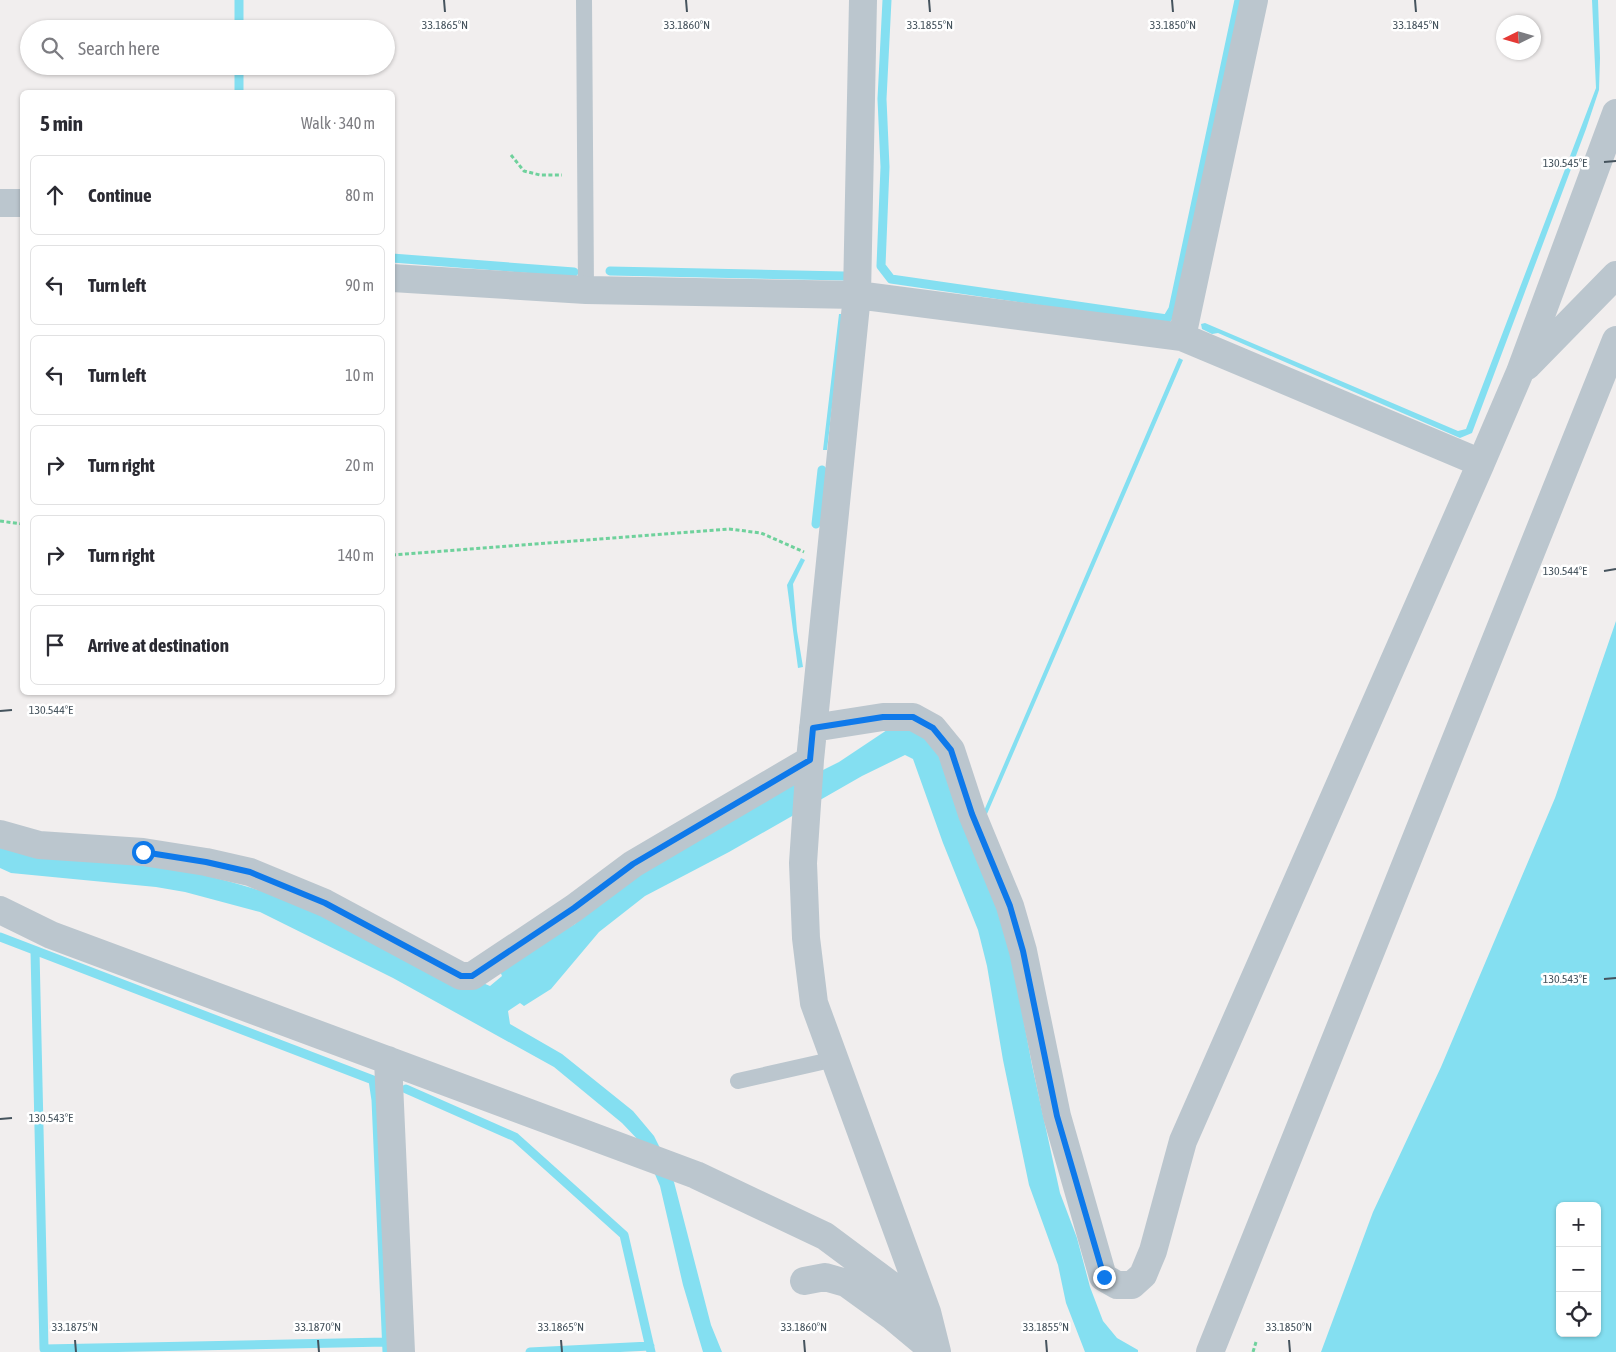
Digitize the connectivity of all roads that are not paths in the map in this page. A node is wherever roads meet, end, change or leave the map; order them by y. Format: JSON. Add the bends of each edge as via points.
{"nodes":[{"id":1,"x":584,"y":0,"type":"edge"},
{"id":2,"x":863,"y":0,"type":"edge"},
{"id":3,"x":1254,"y":0,"type":"edge"},
{"id":4,"x":1616,"y":113,"type":"edge"},
{"id":5,"x":0,"y":203,"type":"edge"},
{"id":6,"x":20,"y":203,"type":"edge"},
{"id":7,"x":1616,"y":274,"type":"edge"},
{"id":8,"x":395,"y":278,"type":"edge"},
{"id":9,"x":586,"y":290,"type":"junction"},
{"id":10,"x":857,"y":296,"type":"junction"},
{"id":11,"x":1182,"y":337,"type":"junction"},
{"id":12,"x":1616,"y":340,"type":"edge"},
{"id":13,"x":1520,"y":372,"type":"junction"},
{"id":14,"x":1481,"y":463,"type":"junction"},
{"id":15,"x":813,"y":728,"type":"junction"},
{"id":16,"x":810,"y":760,"type":"junction"},
{"id":17,"x":0,"y":834,"type":"edge"},
{"id":18,"x":0,"y":910,"type":"edge"},
{"id":19,"x":388,"y":1060,"type":"junction"},
{"id":20,"x":835,"y":1060,"type":"junction"},
{"id":21,"x":738,"y":1082,"type":"dead end"},
{"id":22,"x":804,"y":1281,"type":"dead end"},
{"id":23,"x":927,"y":1312,"type":"junction"},
{"id":24,"x":400,"y":1352,"type":"edge"},
{"id":25,"x":936,"y":1352,"type":"edge"},
{"id":26,"x":1210,"y":1352,"type":"edge"}],
"edges":[{"from":1,"to":9,"type":"lane"},
{"from":2,"to":10,"type":"street"},
{"from":3,"to":11,"type":"street"},
{"from":4,"to":13,"type":"street"},
{"from":5,"to":6,"type":"street"},
{"from":7,"to":13,"type":"street"},
{"from":8,"to":9,"type":"street"},
{"from":9,"to":10,"type":"street"},
{"from":10,"to":11,"type":"street"},
{"from":10,"to":15,"type":"street"},
{"from":11,"to":14,"type":"street"},
{"from":12,"to":26,"type":"street"},
{"from":13,"to":14,"type":"street"},
{"from":14,"to":15,"type":"street","via":[[1183,1141],[1153,1251],[1143,1275],[1132,1285],[1117,1285],[1104,1277],[1057,1116],[1023,951],[1010,906],[972,814],[951,750],[933,728],[913,717],[883,717]]},
{"from":15,"to":16,"type":"street"},
{"from":16,"to":17,"type":"street","via":[[633,864],[472,976],[461,976],[325,903],[250,872],[143,852],[39,845]]},
{"from":16,"to":20,"type":"street","via":[[803,863],[806,938],[814,1002]]},
{"from":18,"to":19,"type":"street","via":[[51,935]]},
{"from":19,"to":23,"type":"street","via":[[696,1175],[825,1236]]},
{"from":19,"to":24,"type":"street"},
{"from":20,"to":21,"type":"lane"},
{"from":20,"to":23,"type":"street"},
{"from":22,"to":25,"type":"street","via":[[825,1277],[846,1284]]},
{"from":23,"to":25,"type":"street"}]}
